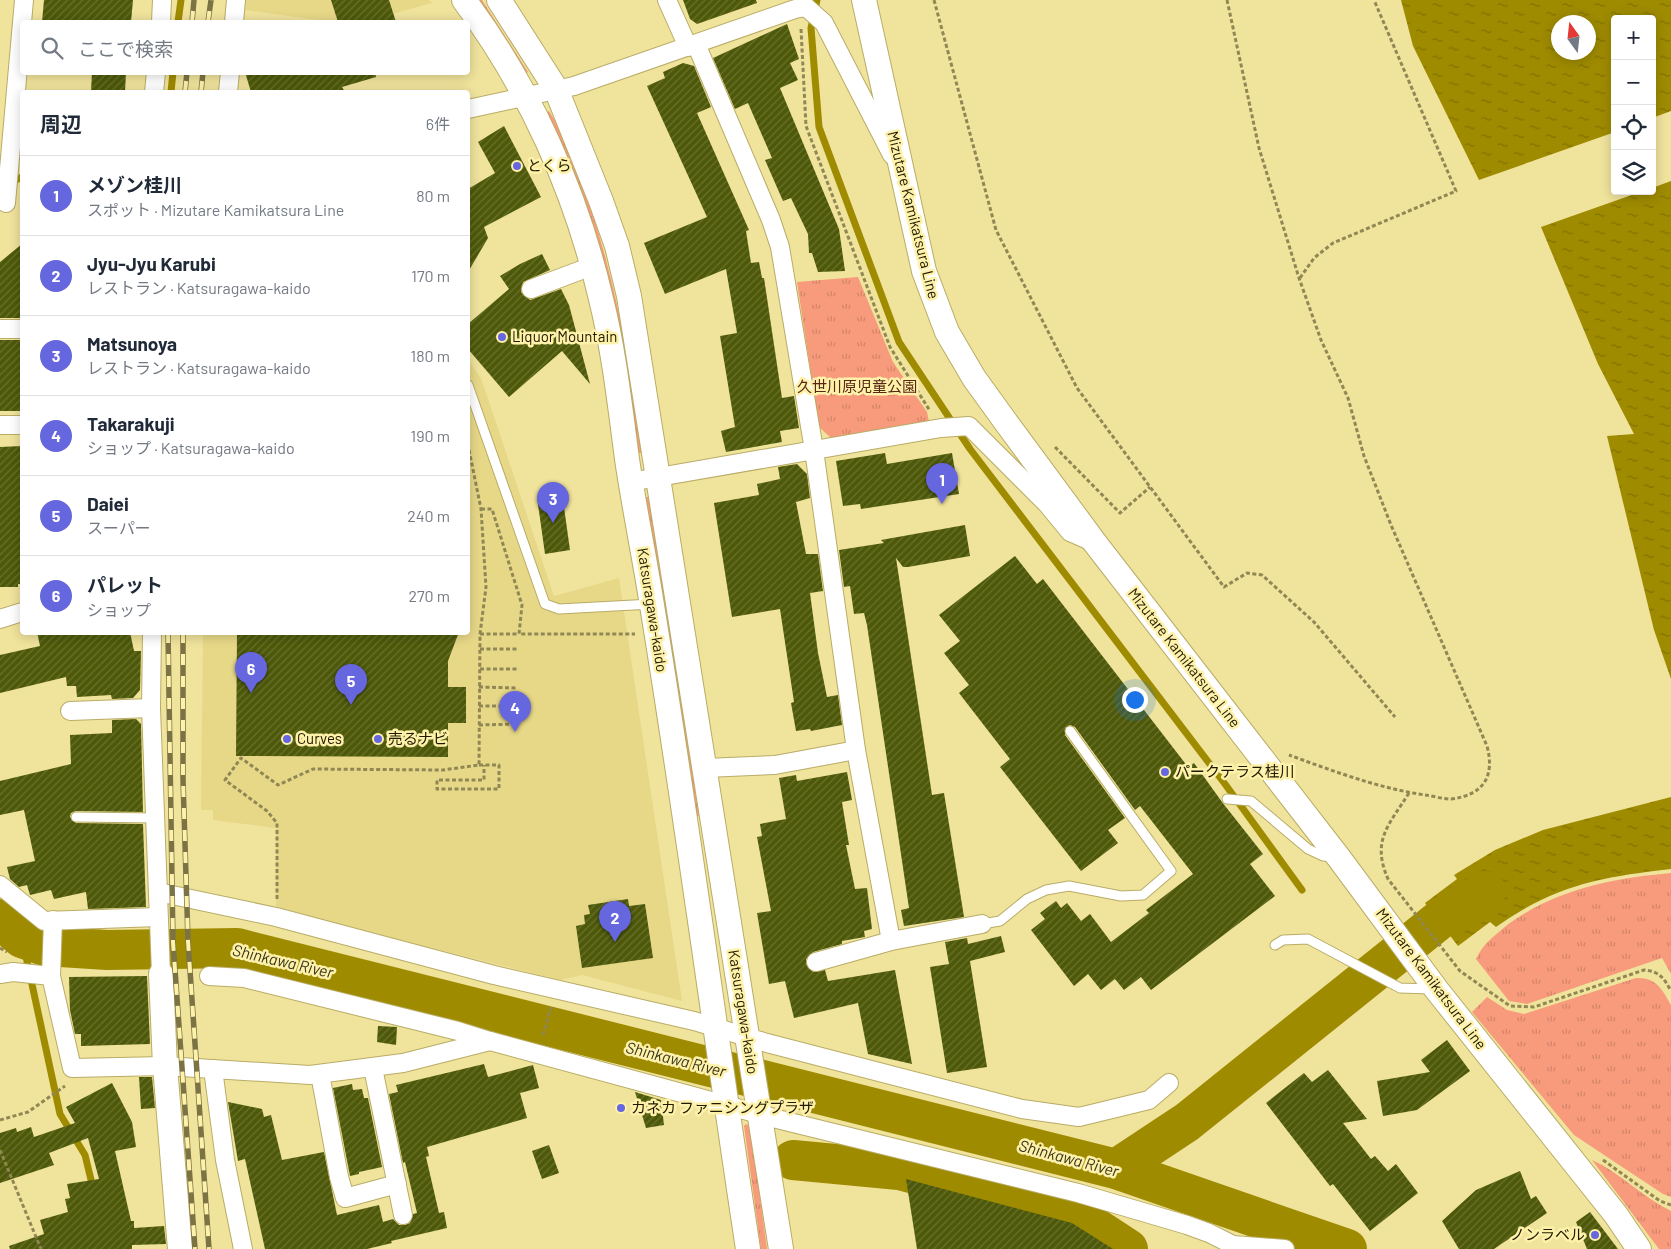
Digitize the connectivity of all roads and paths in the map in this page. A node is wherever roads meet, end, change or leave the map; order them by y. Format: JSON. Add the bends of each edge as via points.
{"nodes":[{"id":1,"x":24,"y":0,"type":"edge"},
{"id":2,"x":162,"y":0,"type":"edge"},
{"id":3,"x":236,"y":0,"type":"edge"},
{"id":4,"x":464,"y":0,"type":"edge"},
{"id":5,"x":499,"y":0,"type":"edge"},
{"id":6,"x":667,"y":0,"type":"edge"},
{"id":7,"x":864,"y":0,"type":"edge"},
{"id":8,"x":934,"y":0,"type":"edge"},
{"id":9,"x":1227,"y":0,"type":"edge"},
{"id":10,"x":1374,"y":0,"type":"edge"},
{"id":11,"x":803,"y":6,"type":"edge"},
{"id":12,"x":22,"y":20,"type":"edge"},
{"id":13,"x":160,"y":20,"type":"edge"},
{"id":14,"x":234,"y":20,"type":"edge"},
{"id":15,"x":692,"y":45,"type":"junction"},
{"id":16,"x":20,"y":46,"type":"edge"},
{"id":17,"x":156,"y":75,"type":"edge"},
{"id":18,"x":230,"y":75,"type":"edge"},
{"id":19,"x":556,"y":89,"type":"junction"},
{"id":20,"x":154,"y":90,"type":"edge"},
{"id":21,"x":228,"y":90,"type":"edge"},
{"id":22,"x":525,"y":98,"type":"junction"},
{"id":23,"x":470,"y":109,"type":"edge"},
{"id":24,"x":902,"y":174,"type":"junction"},
{"id":25,"x":9,"y":200,"type":"edge"},
{"id":26,"x":592,"y":266,"type":"junction"},
{"id":27,"x":1300,"y":278,"type":"junction"},
{"id":28,"x":530,"y":289,"type":"dead end"},
{"id":29,"x":0,"y":329,"type":"edge"},
{"id":30,"x":20,"y":329,"type":"edge"},
{"id":31,"x":470,"y":391,"type":"edge"},
{"id":32,"x":0,"y":425,"type":"edge"},
{"id":33,"x":20,"y":425,"type":"edge"},
{"id":34,"x":941,"y":428,"type":"junction"},
{"id":35,"x":1051,"y":443,"type":"dead end"},
{"id":36,"x":814,"y":450,"type":"junction"},
{"id":37,"x":470,"y":455,"type":"edge"},
{"id":38,"x":657,"y":477,"type":"junction"},
{"id":39,"x":630,"y":482,"type":"junction"},
{"id":40,"x":1150,"y":487,"type":"junction"},
{"id":41,"x":481,"y":510,"type":"junction"},
{"id":42,"x":1095,"y":543,"type":"junction"},
{"id":43,"x":652,"y":604,"type":"junction"},
{"id":44,"x":20,"y":613,"type":"edge"},
{"id":45,"x":0,"y":619,"type":"edge"},
{"id":46,"x":480,"y":634,"type":"junction"},
{"id":47,"x":519,"y":634,"type":"junction"},
{"id":48,"x":636,"y":634,"type":"dead end"},
{"id":49,"x":152,"y":635,"type":"edge"},
{"id":50,"x":518,"y":648,"type":"dead end"},
{"id":51,"x":480,"y":649,"type":"junction"},
{"id":52,"x":480,"y":669,"type":"junction"},
{"id":53,"x":518,"y":669,"type":"dead end"},
{"id":54,"x":479,"y":687,"type":"junction"},
{"id":55,"x":518,"y":688,"type":"dead end"},
{"id":56,"x":479,"y":706,"type":"junction"},
{"id":57,"x":518,"y":706,"type":"dead end"},
{"id":58,"x":151,"y":708,"type":"junction"},
{"id":59,"x":70,"y":711,"type":"dead end"},
{"id":60,"x":1395,"y":717,"type":"dead end"},
{"id":61,"x":518,"y":724,"type":"dead end"},
{"id":62,"x":479,"y":725,"type":"junction"},
{"id":63,"x":1070,"y":731,"type":"dead end"},
{"id":64,"x":856,"y":750,"type":"junction"},
{"id":65,"x":1287,"y":754,"type":"dead end"},
{"id":66,"x":479,"y":765,"type":"junction"},
{"id":67,"x":484,"y":765,"type":"junction"},
{"id":68,"x":705,"y":768,"type":"junction"},
{"id":69,"x":1409,"y":793,"type":"junction"},
{"id":70,"x":1227,"y":799,"type":"dead end"},
{"id":71,"x":76,"y":817,"type":"dead end"},
{"id":72,"x":155,"y":818,"type":"junction"},
{"id":73,"x":1339,"y":858,"type":"junction"},
{"id":74,"x":0,"y":885,"type":"edge"},
{"id":75,"x":158,"y":892,"type":"junction"},
{"id":76,"x":158,"y":917,"type":"junction"},
{"id":77,"x":276,"y":917,"type":"junction"},
{"id":78,"x":53,"y":924,"type":"junction"},
{"id":79,"x":982,"y":924,"type":"joint"},
{"id":80,"x":892,"y":941,"type":"junction"},
{"id":81,"x":1275,"y":945,"type":"dead end"},
{"id":82,"x":816,"y":962,"type":"dead end"},
{"id":83,"x":0,"y":974,"type":"edge"},
{"id":84,"x":52,"y":974,"type":"junction"},
{"id":85,"x":161,"y":974,"type":"joint"},
{"id":86,"x":209,"y":976,"type":"dead end"},
{"id":87,"x":556,"y":989,"type":"junction"},
{"id":88,"x":1436,"y":989,"type":"junction"},
{"id":89,"x":1671,"y":991,"type":"edge"},
{"id":90,"x":715,"y":1033,"type":"junction"},
{"id":91,"x":490,"y":1041,"type":"junction"},
{"id":92,"x":748,"y":1042,"type":"junction"},
{"id":93,"x":538,"y":1055,"type":"junction"},
{"id":94,"x":165,"y":1066,"type":"junction"},
{"id":95,"x":72,"y":1068,"type":"junction"},
{"id":96,"x":372,"y":1068,"type":"junction"},
{"id":97,"x":213,"y":1069,"type":"junction"},
{"id":98,"x":320,"y":1074,"type":"junction"},
{"id":99,"x":1169,"y":1083,"type":"dead end"},
{"id":100,"x":726,"y":1100,"type":"junction"},
{"id":101,"x":759,"y":1108,"type":"junction"},
{"id":102,"x":0,"y":1120,"type":"edge"},
{"id":103,"x":0,"y":1150,"type":"edge"},
{"id":104,"x":1599,"y":1158,"type":"dead end"},
{"id":105,"x":397,"y":1184,"type":"junction"},
{"id":106,"x":1671,"y":1205,"type":"edge"},
{"id":107,"x":403,"y":1215,"type":"dead end"},
{"id":108,"x":42,"y":1249,"type":"edge"},
{"id":109,"x":180,"y":1249,"type":"edge"},
{"id":110,"x":243,"y":1249,"type":"edge"},
{"id":111,"x":748,"y":1249,"type":"edge"},
{"id":112,"x":781,"y":1249,"type":"edge"},
{"id":113,"x":1285,"y":1249,"type":"edge"},
{"id":114,"x":1639,"y":1249,"type":"edge"}],
"edges":[{"from":1,"to":12,"type":"street"},
{"from":2,"to":13,"type":"street"},
{"from":3,"to":14,"type":"street"},
{"from":4,"to":22,"type":"street","name":"Katsuragawa-kaido"},
{"from":5,"to":19,"type":"street","name":"Katsuragawa-kaido"},
{"from":6,"to":15,"type":"street"},
{"from":7,"to":24,"type":"street","name":"Mizutare Kamikatsura Line"},
{"from":8,"to":40,"type":"path","via":[[996,230],[1077,388]]},
{"from":9,"to":27,"type":"path","via":[[1258,148]]},
{"from":10,"to":27,"type":"path","via":[[1456,191],[1334,243],[1314,258]]},
{"from":11,"to":15,"type":"street"},
{"from":11,"to":24,"type":"street","via":[[824,23]]},
{"from":11,"to":34,"type":"path","via":[[801,29],[806,126],[890,347]]},
{"from":15,"to":19,"type":"street","via":[[574,86]]},
{"from":15,"to":36,"type":"street","via":[[771,220],[780,247]]},
{"from":16,"to":25,"type":"street"},
{"from":17,"to":20,"type":"street"},
{"from":18,"to":21,"type":"street"},
{"from":19,"to":22,"type":"street"},
{"from":19,"to":38,"type":"street","name":"Katsuragawa-kaido","via":[[617,246],[629,296]]},
{"from":22,"to":23,"type":"street"},
{"from":22,"to":26,"type":"street","name":"Katsuragawa-kaido","via":[[567,187]]},
{"from":24,"to":42,"type":"street","name":"Mizutare Kamikatsura Line","via":[[924,271],[947,332],[974,378]]},
{"from":26,"to":28,"type":"street"},
{"from":26,"to":39,"type":"street","name":"Katsuragawa-kaido","via":[[611,347]]},
{"from":27,"to":69,"type":"path","via":[[1321,340],[1348,398],[1364,456],[1387,516],[1491,761],[1482,787],[1471,794],[1450,799]]},
{"from":29,"to":30,"type":"street"},
{"from":31,"to":43,"type":"lane","via":[[545,604],[559,609]]},
{"from":32,"to":33,"type":"street"},
{"from":34,"to":36,"type":"street"},
{"from":34,"to":42,"type":"street","via":[[969,426],[1047,504],[1070,532]]},
{"from":35,"to":40,"type":"path","via":[[1120,513]]},
{"from":36,"to":38,"type":"street"},
{"from":36,"to":64,"type":"street"},
{"from":37,"to":41,"type":"path"},
{"from":38,"to":39,"type":"street"},
{"from":38,"to":68,"type":"street","name":"Katsuragawa-kaido"},
{"from":39,"to":43,"type":"street","name":"Katsuragawa-kaido"},
{"from":40,"to":60,"type":"path","via":[[1224,587],[1247,573],[1262,576],[1314,622]]},
{"from":41,"to":46,"type":"path","via":[[486,587]]},
{"from":41,"to":47,"type":"path","via":[[492,509],[522,605]]},
{"from":42,"to":73,"type":"street","name":"Mizutare Kamikatsura Line"},
{"from":43,"to":90,"type":"street","name":"Katsuragawa-kaido"},
{"from":44,"to":45,"type":"street"},
{"from":46,"to":47,"type":"path"},
{"from":46,"to":51,"type":"path"},
{"from":47,"to":48,"type":"path"},
{"from":49,"to":58,"type":"street"},
{"from":50,"to":51,"type":"path"},
{"from":51,"to":52,"type":"path"},
{"from":52,"to":53,"type":"path"},
{"from":52,"to":54,"type":"path"},
{"from":54,"to":55,"type":"path"},
{"from":54,"to":56,"type":"path"},
{"from":56,"to":57,"type":"path"},
{"from":56,"to":62,"type":"path"},
{"from":58,"to":59,"type":"street"},
{"from":58,"to":72,"type":"street"},
{"from":61,"to":62,"type":"path"},
{"from":62,"to":66,"type":"path"},
{"from":63,"to":79,"type":"lane","via":[[1171,871],[1143,895],[1121,896],[1069,886],[1046,890],[1000,920]]},
{"from":64,"to":68,"type":"street","via":[[775,765]]},
{"from":64,"to":80,"type":"street"},
{"from":65,"to":69,"type":"path"},
{"from":66,"to":67,"type":"path"},
{"from":66,"to":77,"type":"path","via":[[443,770],[313,769],[278,785],[241,758],[225,780],[277,823]]},
{"from":67,"to":67,"type":"path","via":[[499,765],[498,789],[437,789],[437,780],[484,780]]},
{"from":68,"to":92,"type":"street","name":"Katsuragawa-kaido"},
{"from":69,"to":89,"type":"path","via":[[1381,841],[1382,866],[1388,879],[1460,971],[1510,1006],[1518,1008],[1534,1007],[1644,970],[1655,971],[1664,978]]},
{"from":70,"to":73,"type":"lane","via":[[1251,801],[1308,849],[1323,856]]},
{"from":71,"to":72,"type":"lane"},
{"from":72,"to":75,"type":"street"},
{"from":73,"to":88,"type":"street","name":"Mizutare Kamikatsura Line"},
{"from":74,"to":78,"type":"street","via":[[44,921]]},
{"from":75,"to":76,"type":"street"},
{"from":75,"to":77,"type":"street"},
{"from":76,"to":78,"type":"street"},
{"from":76,"to":85,"type":"street"},
{"from":77,"to":87,"type":"street"},
{"from":78,"to":84,"type":"street"},
{"from":79,"to":80,"type":"street"},
{"from":80,"to":82,"type":"street"},
{"from":81,"to":88,"type":"lane","via":[[1283,940],[1308,939],[1400,988]]},
{"from":83,"to":84,"type":"street"},
{"from":84,"to":95,"type":"street"},
{"from":85,"to":94,"type":"street"},
{"from":86,"to":91,"type":"street","via":[[244,978]]},
{"from":87,"to":90,"type":"street"},
{"from":87,"to":93,"type":"path"},
{"from":88,"to":114,"type":"street","name":"Mizutare Kamikatsura Line","via":[[1616,1215]]},
{"from":90,"to":92,"type":"street"},
{"from":90,"to":100,"type":"street","name":"Katsuragawa-kaido"},
{"from":91,"to":93,"type":"street"},
{"from":91,"to":96,"type":"street"},
{"from":92,"to":99,"type":"street","via":[[767,1043],[1022,1109],[1079,1117],[1149,1100]]},
{"from":92,"to":101,"type":"street","name":"Katsuragawa-kaido"},
{"from":93,"to":100,"type":"street"},
{"from":94,"to":95,"type":"street"},
{"from":94,"to":97,"type":"street"},
{"from":94,"to":109,"type":"street"},
{"from":95,"to":102,"type":"path","via":[[73,1080],[28,1112]]},
{"from":96,"to":98,"type":"street"},
{"from":96,"to":105,"type":"street"},
{"from":97,"to":98,"type":"street"},
{"from":97,"to":110,"type":"street","via":[[225,1160]]},
{"from":98,"to":105,"type":"street","via":[[345,1198]]},
{"from":100,"to":101,"type":"street"},
{"from":100,"to":111,"type":"street","name":"Katsuragawa-kaido"},
{"from":101,"to":112,"type":"street","name":"Katsuragawa-kaido"},
{"from":101,"to":113,"type":"street","via":[[1078,1193],[1187,1225],[1233,1245]]},
{"from":103,"to":108,"type":"path"},
{"from":104,"to":106,"type":"path","via":[[1660,1201]]},
{"from":105,"to":107,"type":"street"}]}
